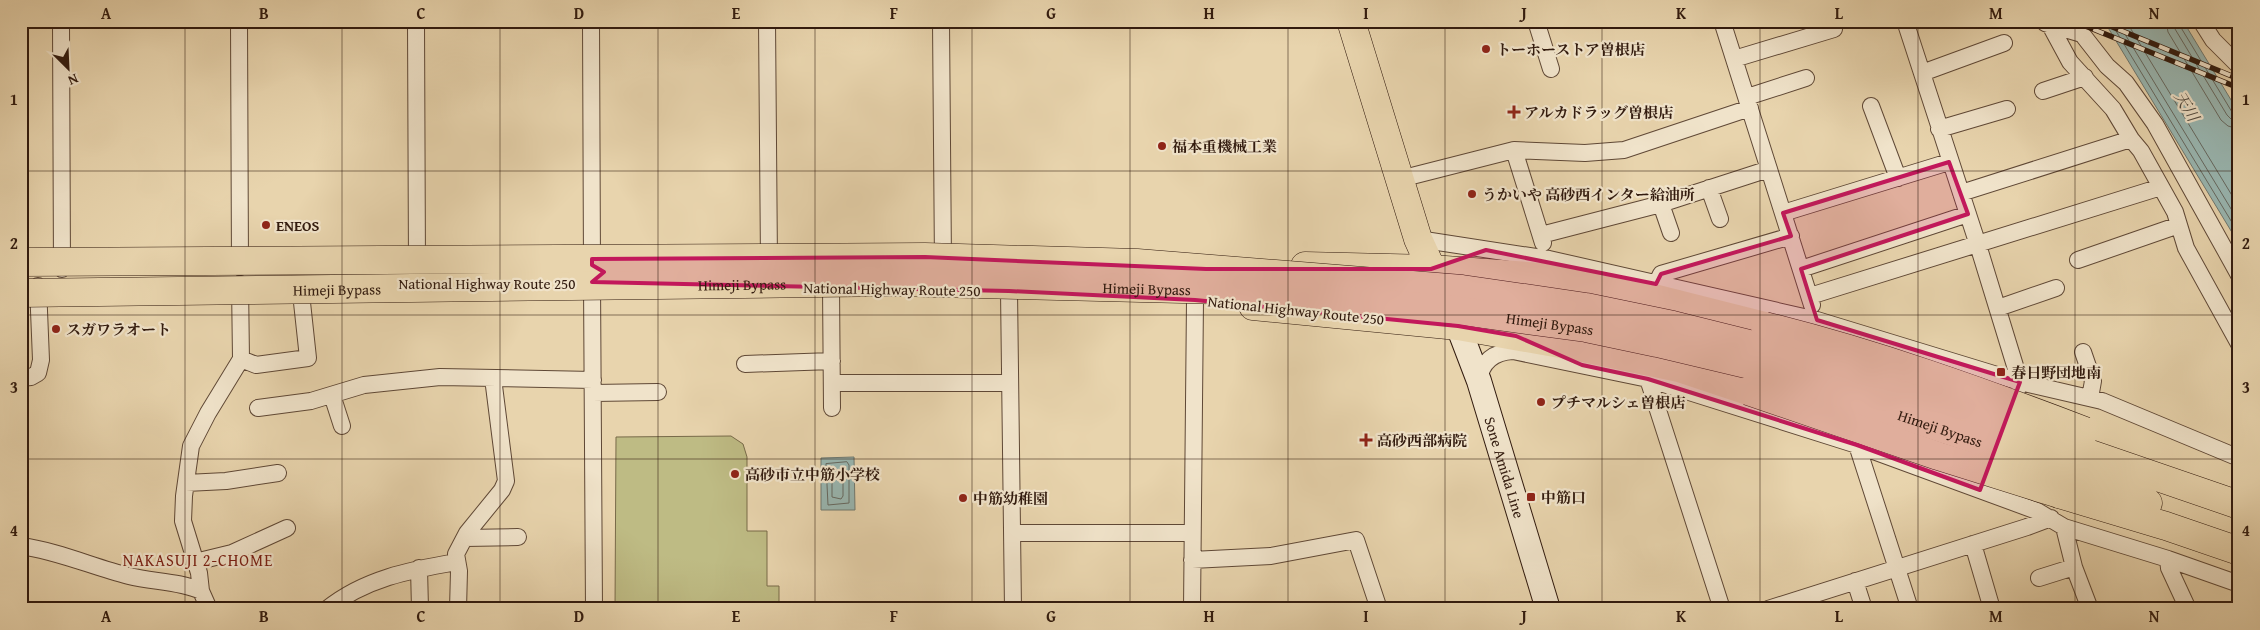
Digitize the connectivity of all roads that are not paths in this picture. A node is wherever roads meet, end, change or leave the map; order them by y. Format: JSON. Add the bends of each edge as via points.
{"nodes":[{"id":1,"x":61,"y":21,"type":"edge"},
{"id":2,"x":239,"y":21,"type":"edge"},
{"id":3,"x":416,"y":21,"type":"edge"},
{"id":4,"x":591,"y":21,"type":"edge"},
{"id":5,"x":768,"y":21,"type":"edge"},
{"id":6,"x":941,"y":21,"type":"edge"},
{"id":7,"x":1351,"y":21,"type":"edge"},
{"id":8,"x":1536,"y":21,"type":"edge"},
{"id":9,"x":1722,"y":21,"type":"edge"},
{"id":10,"x":1905,"y":21,"type":"edge"},
{"id":11,"x":2201,"y":21,"type":"edge"},
{"id":12,"x":2212,"y":21,"type":"edge"},
{"id":13,"x":2054,"y":24,"type":"edge"},
{"id":14,"x":1834,"y":29,"type":"dead end"},
{"id":15,"x":2213,"y":40,"type":"junction"},
{"id":16,"x":2004,"y":43,"type":"dead end"},
{"id":17,"x":1734,"y":59,"type":"junction"},
{"id":18,"x":2239,"y":66,"type":"edge"},
{"id":19,"x":1551,"y":69,"type":"dead end"},
{"id":20,"x":1922,"y":73,"type":"junction"},
{"id":21,"x":2085,"y":77,"type":"junction"},
{"id":22,"x":1806,"y":78,"type":"dead end"},
{"id":23,"x":2043,"y":91,"type":"dead end"},
{"id":24,"x":1748,"y":102,"type":"junction"},
{"id":25,"x":1871,"y":106,"type":"dead end"},
{"id":26,"x":2008,"y":109,"type":"dead end"},
{"id":27,"x":1939,"y":129,"type":"junction"},
{"id":28,"x":2131,"y":139,"type":"junction"},
{"id":29,"x":1514,"y":150,"type":"junction"},
{"id":30,"x":1950,"y":162,"type":"junction"},
{"id":31,"x":1770,"y":169,"type":"junction"},
{"id":32,"x":1898,"y":178,"type":"junction"},
{"id":33,"x":1400,"y":179,"type":"junction"},
{"id":34,"x":2161,"y":187,"type":"junction"},
{"id":35,"x":1710,"y":188,"type":"junction"},
{"id":36,"x":1961,"y":193,"type":"junction"},
{"id":37,"x":1661,"y":204,"type":"junction"},
{"id":38,"x":1783,"y":213,"type":"junction"},
{"id":39,"x":1968,"y":214,"type":"junction"},
{"id":40,"x":1720,"y":219,"type":"dead end"},
{"id":41,"x":2179,"y":225,"type":"junction"},
{"id":42,"x":1671,"y":233,"type":"dead end"},
{"id":43,"x":1540,"y":234,"type":"junction"},
{"id":44,"x":1790,"y":236,"type":"junction"},
{"id":45,"x":1418,"y":239,"type":"junction"},
{"id":46,"x":1978,"y":245,"type":"junction"},
{"id":47,"x":1486,"y":250,"type":"junction"},
{"id":48,"x":1549,"y":260,"type":"junction"},
{"id":49,"x":2078,"y":260,"type":"dead end"},
{"id":50,"x":21,"y":262,"type":"edge"},
{"id":51,"x":769,"y":263,"type":"junction"},
{"id":52,"x":943,"y":264,"type":"junction"},
{"id":53,"x":417,"y":267,"type":"junction"},
{"id":54,"x":62,"y":269,"type":"junction"},
{"id":55,"x":1431,"y":269,"type":"junction"},
{"id":56,"x":1801,"y":269,"type":"junction"},
{"id":57,"x":592,"y":273,"type":"junction"},
{"id":58,"x":240,"y":275,"type":"junction"},
{"id":59,"x":2239,"y":275,"type":"edge"},
{"id":60,"x":25,"y":284,"type":"edge"},
{"id":61,"x":300,"y":284,"type":"junction"},
{"id":62,"x":1656,"y":284,"type":"junction"},
{"id":63,"x":831,"y":287,"type":"junction"},
{"id":64,"x":2056,"y":288,"type":"dead end"},
{"id":65,"x":1009,"y":291,"type":"junction"},
{"id":66,"x":1739,"y":294,"type":"dead end"},
{"id":67,"x":1810,"y":296,"type":"junction"},
{"id":68,"x":1195,"y":300,"type":"junction"},
{"id":69,"x":1998,"y":308,"type":"junction"},
{"id":70,"x":1817,"y":320,"type":"junction"},
{"id":71,"x":1458,"y":326,"type":"junction"},
{"id":72,"x":1515,"y":344,"type":"junction"},
{"id":73,"x":2239,"y":344,"type":"edge"},
{"id":74,"x":2083,"y":352,"type":"dead end"},
{"id":75,"x":1582,"y":357,"type":"junction"},
{"id":76,"x":241,"y":359,"type":"junction"},
{"id":77,"x":832,"y":361,"type":"junction"},
{"id":78,"x":745,"y":364,"type":"dead end"},
{"id":79,"x":21,"y":378,"type":"edge"},
{"id":80,"x":493,"y":378,"type":"junction"},
{"id":81,"x":1648,"y":379,"type":"junction"},
{"id":82,"x":1479,"y":381,"type":"junction"},
{"id":83,"x":2020,"y":382,"type":"junction"},
{"id":84,"x":833,"y":383,"type":"junction"},
{"id":85,"x":1010,"y":383,"type":"junction"},
{"id":86,"x":593,"y":386,"type":"junction"},
{"id":87,"x":658,"y":392,"type":"dead end"},
{"id":88,"x":332,"y":395,"type":"junction"},
{"id":89,"x":2090,"y":398,"type":"junction"},
{"id":90,"x":258,"y":408,"type":"dead end"},
{"id":91,"x":832,"y":408,"type":"dead end"},
{"id":92,"x":342,"y":426,"type":"dead end"},
{"id":93,"x":1857,"y":445,"type":"junction"},
{"id":94,"x":2239,"y":458,"type":"edge"},
{"id":95,"x":278,"y":473,"type":"dead end"},
{"id":96,"x":2067,"y":473,"type":"junction"},
{"id":97,"x":186,"y":483,"type":"junction"},
{"id":98,"x":1980,"y":490,"type":"junction"},
{"id":99,"x":2239,"y":505,"type":"edge"},
{"id":100,"x":287,"y":528,"type":"dead end"},
{"id":101,"x":2064,"y":528,"type":"junction"},
{"id":102,"x":1012,"y":534,"type":"junction"},
{"id":103,"x":1192,"y":534,"type":"junction"},
{"id":104,"x":2239,"y":536,"type":"edge"},
{"id":105,"x":518,"y":537,"type":"dead end"},
{"id":106,"x":465,"y":538,"type":"junction"},
{"id":107,"x":1973,"y":544,"type":"junction"},
{"id":108,"x":21,"y":546,"type":"edge"},
{"id":109,"x":2239,"y":551,"type":"edge"},
{"id":110,"x":2168,"y":559,"type":"junction"},
{"id":111,"x":1192,"y":560,"type":"junction"},
{"id":112,"x":195,"y":562,"type":"junction"},
{"id":113,"x":456,"y":562,"type":"junction"},
{"id":114,"x":2074,"y":567,"type":"junction"},
{"id":115,"x":419,"y":568,"type":"junction"},
{"id":116,"x":1897,"y":568,"type":"junction"},
{"id":117,"x":2040,"y":578,"type":"dead end"},
{"id":118,"x":1854,"y":581,"type":"junction"},
{"id":119,"x":2239,"y":584,"type":"edge"},
{"id":120,"x":201,"y":591,"type":"junction"},
{"id":121,"x":1800,"y":604,"type":"edge"},
{"id":122,"x":209,"y":609,"type":"edge"},
{"id":123,"x":327,"y":609,"type":"edge"},
{"id":124,"x":420,"y":609,"type":"edge"},
{"id":125,"x":458,"y":609,"type":"edge"},
{"id":126,"x":594,"y":609,"type":"edge"},
{"id":127,"x":1013,"y":609,"type":"edge"},
{"id":128,"x":1192,"y":609,"type":"edge"},
{"id":129,"x":1379,"y":609,"type":"edge"},
{"id":130,"x":1548,"y":609,"type":"edge"},
{"id":131,"x":1722,"y":609,"type":"edge"},
{"id":132,"x":1768,"y":609,"type":"edge"},
{"id":133,"x":1864,"y":609,"type":"edge"},
{"id":134,"x":1910,"y":609,"type":"edge"},
{"id":135,"x":1992,"y":609,"type":"edge"},
{"id":136,"x":2090,"y":609,"type":"edge"},
{"id":137,"x":2188,"y":609,"type":"edge"}],
"edges":[{"from":1,"to":54,"type":"street"},
{"from":2,"to":58,"type":"street"},
{"from":3,"to":53,"type":"street"},
{"from":4,"to":57,"type":"street"},
{"from":5,"to":51,"type":"street"},
{"from":6,"to":52,"type":"street"},
{"from":7,"to":33,"type":"highway"},
{"from":8,"to":19,"type":"street"},
{"from":9,"to":17,"type":"street"},
{"from":10,"to":20,"type":"street"},
{"from":11,"to":15,"type":"street"},
{"from":12,"to":15,"type":"street"},
{"from":13,"to":21,"type":"street","via":[[2070,62]]},
{"from":13,"to":59,"type":"street","via":[[2082,34],[2107,66],[2126,83],[2155,124]]},
{"from":14,"to":17,"type":"street"},
{"from":15,"to":18,"type":"street"},
{"from":16,"to":20,"type":"street"},
{"from":17,"to":24,"type":"street"},
{"from":20,"to":27,"type":"street"},
{"from":21,"to":23,"type":"street"},
{"from":21,"to":28,"type":"street","via":[[2113,109]]},
{"from":22,"to":24,"type":"street"},
{"from":24,"to":29,"type":"street","via":[[1624,150],[1586,153]]},
{"from":24,"to":31,"type":"street"},
{"from":25,"to":32,"type":"street"},
{"from":26,"to":27,"type":"street"},
{"from":27,"to":30,"type":"street"},
{"from":28,"to":34,"type":"street"},
{"from":28,"to":36,"type":"street"},
{"from":29,"to":33,"type":"street"},
{"from":29,"to":43,"type":"street"},
{"from":30,"to":32,"type":"street"},
{"from":30,"to":36,"type":"street"},
{"from":31,"to":35,"type":"street"},
{"from":31,"to":38,"type":"street"},
{"from":32,"to":38,"type":"street"},
{"from":33,"to":45,"type":"highway"},
{"from":34,"to":41,"type":"street"},
{"from":34,"to":46,"type":"street"},
{"from":35,"to":37,"type":"street"},
{"from":35,"to":40,"type":"street"},
{"from":36,"to":39,"type":"street"},
{"from":37,"to":42,"type":"street"},
{"from":37,"to":43,"type":"street"},
{"from":38,"to":44,"type":"street"},
{"from":39,"to":46,"type":"street"},
{"from":39,"to":56,"type":"street"},
{"from":41,"to":49,"type":"street","via":[[2111,241]]},
{"from":41,"to":73,"type":"street","via":[[2186,248]]},
{"from":43,"to":48,"type":"street"},
{"from":44,"to":56,"type":"street"},
{"from":44,"to":62,"type":"street","via":[[1661,274]]},
{"from":45,"to":47,"type":"street"},
{"from":45,"to":55,"type":"highway"},
{"from":46,"to":67,"type":"street"},
{"from":46,"to":69,"type":"street"},
{"from":47,"to":48,"type":"street"},
{"from":47,"to":55,"type":"street"},
{"from":48,"to":62,"type":"street"},
{"from":50,"to":96,"type":"highway","name":"Himeji Bypass","bridge":true,"via":[[925,257],[1137,263],[1462,290],[1596,309],[1672,324],[1793,355],[1958,408]]},
{"from":51,"to":52,"type":"highway","name":"National Highway Route 250"},
{"from":51,"to":57,"type":"highway","name":"National Highway Route 250"},
{"from":52,"to":55,"type":"highway","name":"National Highway Route 250","via":[[1136,270],[1345,266]]},
{"from":53,"to":57,"type":"highway","name":"National Highway Route 250"},
{"from":53,"to":58,"type":"highway","name":"National Highway Route 250"},
{"from":54,"to":58,"type":"highway","name":"National Highway Route 250"},
{"from":54,"to":60,"type":"highway","name":"National Highway Route 250"},
{"from":55,"to":71,"type":"highway"},
{"from":55,"to":96,"type":"highway","name":"National Highway Route 250","bridge":true,"via":[[1541,277],[1654,298],[1810,337],[1969,387]]},
{"from":56,"to":67,"type":"street"},
{"from":57,"to":61,"type":"highway","name":"National Highway Route 250"},
{"from":57,"to":63,"type":"highway","name":"National Highway Route 250"},
{"from":57,"to":86,"type":"street"},
{"from":58,"to":60,"type":"highway","name":"National Highway Route 250"},
{"from":58,"to":61,"type":"highway","name":"National Highway Route 250"},
{"from":58,"to":76,"type":"street"},
{"from":60,"to":79,"type":"street","via":[[42,360],[38,373]]},
{"from":60,"to":96,"type":"highway","name":"Himeji Bypass","bridge":true,"via":[[895,282],[1224,290],[1454,310],[1586,328],[1758,367]]},
{"from":61,"to":76,"type":"street","via":[[308,358],[256,364]]},
{"from":62,"to":66,"type":"street"},
{"from":62,"to":70,"type":"street"},
{"from":63,"to":65,"type":"highway","name":"National Highway Route 250"},
{"from":63,"to":77,"type":"street"},
{"from":64,"to":69,"type":"street"},
{"from":65,"to":68,"type":"highway","name":"National Highway Route 250"},
{"from":65,"to":85,"type":"street"},
{"from":67,"to":70,"type":"street"},
{"from":68,"to":71,"type":"highway","name":"National Highway Route 250"},
{"from":68,"to":103,"type":"street"},
{"from":69,"to":83,"type":"street"},
{"from":70,"to":83,"type":"street"},
{"from":71,"to":72,"type":"highway","name":"National Highway Route 250"},
{"from":71,"to":82,"type":"main road","name":"Sone Amida Line"},
{"from":72,"to":75,"type":"highway","name":"National Highway Route 250"},
{"from":72,"to":75,"type":"street"},
{"from":72,"to":82,"type":"street","via":[[1488,360]]},
{"from":74,"to":89,"type":"street","via":[[2093,380]]},
{"from":75,"to":81,"type":"street"},
{"from":75,"to":96,"type":"highway","name":"National Highway Route 250","bridge":true,"via":[[1679,368],[1938,456]]},
{"from":76,"to":97,"type":"street","via":[[191,446]]},
{"from":77,"to":78,"type":"street"},
{"from":77,"to":84,"type":"street"},
{"from":80,"to":86,"type":"street"},
{"from":80,"to":88,"type":"street","via":[[440,377],[364,385]]},
{"from":80,"to":106,"type":"street","via":[[506,481]]},
{"from":81,"to":93,"type":"street"},
{"from":81,"to":131,"type":"street"},
{"from":82,"to":130,"type":"main road","name":"Sone Amida Line"},
{"from":83,"to":89,"type":"street"},
{"from":83,"to":98,"type":"street"},
{"from":84,"to":85,"type":"street"},
{"from":84,"to":91,"type":"street"},
{"from":85,"to":102,"type":"street"},
{"from":86,"to":87,"type":"street"},
{"from":86,"to":126,"type":"street"},
{"from":88,"to":90,"type":"street"},
{"from":88,"to":92,"type":"street"},
{"from":89,"to":94,"type":"street"},
{"from":93,"to":98,"type":"street"},
{"from":93,"to":116,"type":"street"},
{"from":95,"to":97,"type":"street"},
{"from":96,"to":98,"type":"street"},
{"from":96,"to":99,"type":"highway","name":"Himeji Bypass","via":[[2162,478]]},
{"from":96,"to":101,"type":"street"},
{"from":96,"to":104,"type":"highway","name":"Himeji Bypass"},
{"from":96,"to":107,"type":"street"},
{"from":96,"to":109,"type":"highway","via":[[2166,526]]},
{"from":97,"to":112,"type":"street","via":[[183,521]]},
{"from":100,"to":112,"type":"street","via":[[232,553]]},
{"from":101,"to":110,"type":"street"},
{"from":101,"to":114,"type":"street"},
{"from":102,"to":103,"type":"street"},
{"from":102,"to":127,"type":"street"},
{"from":103,"to":111,"type":"street"},
{"from":105,"to":106,"type":"street"},
{"from":106,"to":113,"type":"street","via":[[456,554]]},
{"from":107,"to":116,"type":"street"},
{"from":107,"to":135,"type":"street"},
{"from":108,"to":120,"type":"street","via":[[130,576],[186,584]]},
{"from":110,"to":119,"type":"street"},
{"from":110,"to":137,"type":"street"},
{"from":111,"to":128,"type":"street"},
{"from":111,"to":129,"type":"street","via":[[1271,556],[1356,540]]},
{"from":112,"to":120,"type":"street"},
{"from":113,"to":115,"type":"street"},
{"from":113,"to":125,"type":"street","via":[[459,571]]},
{"from":114,"to":117,"type":"street"},
{"from":114,"to":136,"type":"street"},
{"from":115,"to":123,"type":"street","via":[[366,584]]},
{"from":115,"to":124,"type":"street"},
{"from":116,"to":118,"type":"street"},
{"from":116,"to":134,"type":"street"},
{"from":118,"to":121,"type":"street"},
{"from":118,"to":133,"type":"street"},
{"from":120,"to":122,"type":"street"},
{"from":121,"to":132,"type":"street"}]}
